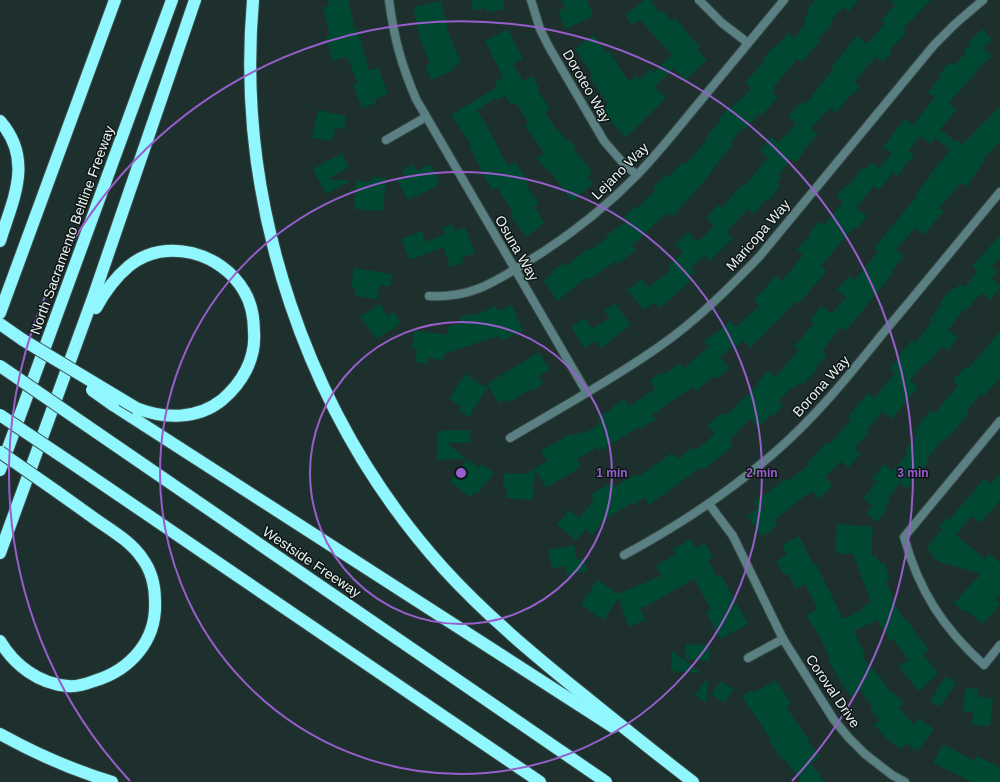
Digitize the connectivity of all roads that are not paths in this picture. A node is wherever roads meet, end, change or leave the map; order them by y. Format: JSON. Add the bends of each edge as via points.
{"nodes":[{"id":1,"x":115,"y":0,"type":"edge"},
{"id":2,"x":172,"y":0,"type":"edge"},
{"id":3,"x":195,"y":0,"type":"edge"},
{"id":4,"x":253,"y":0,"type":"edge"},
{"id":5,"x":389,"y":0,"type":"edge"},
{"id":6,"x":532,"y":0,"type":"edge"},
{"id":7,"x":700,"y":0,"type":"edge"},
{"id":8,"x":784,"y":0,"type":"edge"},
{"id":9,"x":983,"y":0,"type":"edge"},
{"id":10,"x":748,"y":43,"type":"junction"},
{"id":11,"x":426,"y":117,"type":"junction"},
{"id":12,"x":0,"y":121,"type":"edge"},
{"id":13,"x":386,"y":140,"type":"dead end"},
{"id":14,"x":637,"y":175,"type":"junction"},
{"id":15,"x":1000,"y":192,"type":"edge"},
{"id":16,"x":0,"y":241,"type":"edge"},
{"id":17,"x":515,"y":270,"type":"junction"},
{"id":18,"x":429,"y":296,"type":"dead end"},
{"id":19,"x":0,"y":313,"type":"edge"},
{"id":20,"x":0,"y":324,"type":"edge"},
{"id":21,"x":23,"y":340,"type":"junction"},
{"id":22,"x":42,"y":354,"type":"junction"},
{"id":23,"x":72,"y":358,"type":"junction"},
{"id":24,"x":0,"y":366,"type":"edge"},
{"id":25,"x":587,"y":393,"type":"junction"},
{"id":26,"x":0,"y":415,"type":"edge"},
{"id":27,"x":1000,"y":420,"type":"edge"},
{"id":28,"x":510,"y":438,"type":"dead end"},
{"id":29,"x":0,"y":452,"type":"edge"},
{"id":30,"x":0,"y":470,"type":"edge"},
{"id":31,"x":709,"y":504,"type":"junction"},
{"id":32,"x":10,"y":525,"type":"junction"},
{"id":33,"x":0,"y":553,"type":"edge"},
{"id":34,"x":624,"y":555,"type":"dead end"},
{"id":35,"x":0,"y":560,"type":"edge"},
{"id":36,"x":783,"y":639,"type":"junction"},
{"id":37,"x":0,"y":641,"type":"edge"},
{"id":38,"x":1000,"y":645,"type":"edge"},
{"id":39,"x":748,"y":658,"type":"dead end"},
{"id":40,"x":0,"y":734,"type":"edge"},
{"id":41,"x":668,"y":763,"type":"junction"},
{"id":42,"x":112,"y":782,"type":"edge"},
{"id":43,"x":540,"y":782,"type":"edge"},
{"id":44,"x":606,"y":782,"type":"edge"},
{"id":45,"x":693,"y":782,"type":"edge"},
{"id":46,"x":905,"y":782,"type":"edge"}],
"edges":[{"from":1,"to":19,"type":"highway"},
{"from":2,"to":22,"type":"highway","name":"North Sacramento Beltline Freeway"},
{"from":3,"to":23,"type":"highway"},
{"from":4,"to":41,"type":"highway","via":[[252,109],[257,156],[271,236],[298,326],[350,437],[408,525],[443,568],[482,609],[524,647]]},
{"from":5,"to":11,"type":"street","name":"Osuna Way","via":[[398,52],[416,99]]},
{"from":6,"to":14,"type":"street","name":"Doroteo Way","via":[[540,29],[549,47],[604,141]]},
{"from":7,"to":10,"type":"street","via":[[722,23]]},
{"from":8,"to":10,"type":"street","name":"Lejano Way"},
{"from":9,"to":25,"type":"street","name":"Maricopa Way","via":[[934,45],[758,257],[728,288],[661,346]]},
{"from":10,"to":14,"type":"street","name":"Lejano Way","via":[[656,156]]},
{"from":11,"to":13,"type":"street"},
{"from":11,"to":17,"type":"street","name":"Osuna Way"},
{"from":12,"to":16,"type":"highway","via":[[14,145],[19,172],[18,185]]},
{"from":14,"to":17,"type":"street","name":"Lejano Way","via":[[576,230]]},
{"from":15,"to":31,"type":"street","name":"Borona Way","via":[[831,397],[748,476]]},
{"from":17,"to":18,"type":"street","name":"Lejano Way","via":[[468,293]]},
{"from":17,"to":25,"type":"street","name":"Osuna Way"},
{"from":20,"to":21,"type":"highway"},
{"from":21,"to":22,"type":"highway","bridge":true},
{"from":21,"to":23,"type":"highway","bridge":true,"via":[[136,408],[160,416],[194,414],[207,409],[230,393],[247,370],[255,338],[250,302],[235,278],[222,266],[198,254],[168,251],[141,258],[129,266],[104,293]]},
{"from":22,"to":30,"type":"highway","name":"North Sacramento Beltline Freeway"},
{"from":22,"to":41,"type":"highway","bridge":true,"via":[[112,405]]},
{"from":23,"to":32,"type":"highway"},
{"from":24,"to":44,"type":"highway","name":"Westside Freeway","bridge":true},
{"from":25,"to":28,"type":"street","name":"Maricopa Way"},
{"from":26,"to":43,"type":"highway","bridge":true},
{"from":27,"to":38,"type":"street","via":[[904,538],[917,578],[950,632],[984,665]]},
{"from":29,"to":37,"type":"highway","bridge":true,"via":[[131,545],[143,559],[150,574],[155,590],[156,608],[153,625],[146,641],[125,666],[106,677],[78,686],[54,684],[38,679],[13,658]]},
{"from":31,"to":34,"type":"street","name":"Borona Way","via":[[667,532]]},
{"from":31,"to":36,"type":"street","name":"Coroval Drive","via":[[733,536]]},
{"from":32,"to":33,"type":"highway"},
{"from":32,"to":35,"type":"highway"},
{"from":36,"to":39,"type":"street"},
{"from":36,"to":46,"type":"street","name":"Coroval Drive","via":[[834,720],[849,738],[865,754]]},
{"from":40,"to":42,"type":"highway","via":[[48,759]]},
{"from":41,"to":45,"type":"highway"}]}
